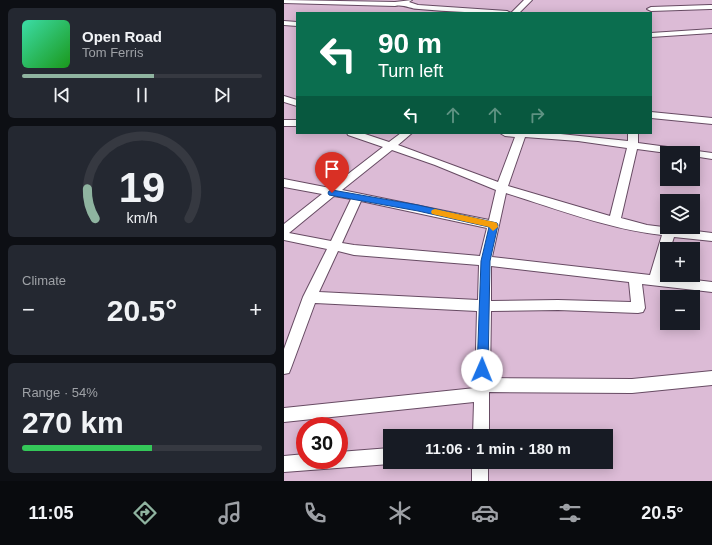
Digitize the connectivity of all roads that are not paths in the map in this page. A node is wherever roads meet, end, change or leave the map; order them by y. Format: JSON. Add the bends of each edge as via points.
{"nodes":[{"id":1,"x":461,"y":0,"type":"edge"},
{"id":2,"x":528,"y":0,"type":"edge"},
{"id":3,"x":284,"y":1,"type":"edge"},
{"id":4,"x":300,"y":1,"type":"edge"},
{"id":5,"x":405,"y":1,"type":"edge"},
{"id":6,"x":709,"y":6,"type":"edge"},
{"id":7,"x":651,"y":9,"type":"dead end"},
{"id":8,"x":463,"y":11,"type":"edge"},
{"id":9,"x":485,"y":12,"type":"edge"},
{"id":10,"x":516,"y":12,"type":"edge"},
{"id":11,"x":284,"y":23,"type":"edge"},
{"id":12,"x":296,"y":24,"type":"edge"},
{"id":13,"x":712,"y":31,"type":"edge"},
{"id":14,"x":652,"y":35,"type":"edge"},
{"id":15,"x":652,"y":115,"type":"edge"},
{"id":16,"x":712,"y":121,"type":"edge"},
{"id":17,"x":296,"y":122,"type":"edge"},
{"id":18,"x":284,"y":123,"type":"edge"},
{"id":19,"x":355,"y":134,"type":"edge"},
{"id":20,"x":406,"y":134,"type":"edge"},
{"id":21,"x":521,"y":134,"type":"edge"},
{"id":22,"x":578,"y":136,"type":"edge"},
{"id":23,"x":633,"y":139,"type":"edge"},
{"id":24,"x":662,"y":146,"type":"edge"},
{"id":25,"x":389,"y":147,"type":"junction"},
{"id":26,"x":700,"y":154,"type":"edge"},
{"id":27,"x":712,"y":156,"type":"edge"},
{"id":28,"x":284,"y":183,"type":"edge"},
{"id":29,"x":502,"y":188,"type":"junction"},
{"id":30,"x":332,"y":193,"type":"junction"},
{"id":31,"x":356,"y":198,"type":"junction"},
{"id":32,"x":615,"y":222,"type":"junction"},
{"id":33,"x":494,"y":225,"type":"junction"},
{"id":34,"x":284,"y":230,"type":"edge"},
{"id":35,"x":660,"y":231,"type":"edge"},
{"id":36,"x":668,"y":234,"type":"edge"},
{"id":37,"x":686,"y":234,"type":"edge"},
{"id":38,"x":284,"y":236,"type":"edge"},
{"id":39,"x":712,"y":237,"type":"edge"},
{"id":40,"x":333,"y":246,"type":"junction"},
{"id":41,"x":485,"y":261,"type":"junction"},
{"id":42,"x":635,"y":278,"type":"junction"},
{"id":43,"x":654,"y":281,"type":"junction"},
{"id":44,"x":712,"y":286,"type":"edge"},
{"id":45,"x":310,"y":297,"type":"junction"},
{"id":46,"x":484,"y":306,"type":"junction"},
{"id":47,"x":284,"y":368,"type":"edge"},
{"id":48,"x":712,"y":378,"type":"edge"},
{"id":49,"x":482,"y":390,"type":"junction"},
{"id":50,"x":284,"y":415,"type":"edge"},
{"id":51,"x":481,"y":429,"type":"edge"},
{"id":52,"x":383,"y":457,"type":"edge"},
{"id":53,"x":348,"y":459,"type":"edge"},
{"id":54,"x":296,"y":463,"type":"edge"},
{"id":55,"x":284,"y":464,"type":"edge"},
{"id":56,"x":480,"y":469,"type":"edge"},
{"id":57,"x":480,"y":481,"type":"edge"}],
"edges":[{"from":1,"to":8,"type":"street"},
{"from":2,"to":10,"type":"street"},
{"from":3,"to":4,"type":"street"},
{"from":4,"to":5,"type":"street","via":[[395,4]]},
{"from":5,"to":8,"type":"street","via":[[417,7]]},
{"from":6,"to":7,"type":"street"},
{"from":8,"to":9,"type":"street"},
{"from":11,"to":12,"type":"street"},
{"from":13,"to":14,"type":"street"},
{"from":15,"to":16,"type":"street"},
{"from":17,"to":18,"type":"street"},
{"from":19,"to":25,"type":"street"},
{"from":20,"to":25,"type":"street"},
{"from":21,"to":22,"type":"street"},
{"from":21,"to":29,"type":"street"},
{"from":22,"to":23,"type":"street"},
{"from":23,"to":24,"type":"street"},
{"from":23,"to":32,"type":"street"},
{"from":25,"to":29,"type":"street","via":[[439,163]]},
{"from":25,"to":30,"type":"street"},
{"from":26,"to":27,"type":"street"},
{"from":28,"to":30,"type":"street"},
{"from":29,"to":32,"type":"street"},
{"from":29,"to":33,"type":"street"},
{"from":30,"to":31,"type":"street"},
{"from":30,"to":34,"type":"street"},
{"from":31,"to":33,"type":"street","via":[[418,208]]},
{"from":31,"to":40,"type":"street"},
{"from":32,"to":35,"type":"street"},
{"from":33,"to":41,"type":"street"},
{"from":36,"to":43,"type":"street"},
{"from":37,"to":39,"type":"street"},
{"from":38,"to":40,"type":"street"},
{"from":40,"to":41,"type":"street"},
{"from":40,"to":45,"type":"street"},
{"from":41,"to":42,"type":"street"},
{"from":41,"to":46,"type":"street"},
{"from":42,"to":43,"type":"street"},
{"from":42,"to":46,"type":"street","via":[[638,308]]},
{"from":43,"to":44,"type":"street"},
{"from":45,"to":46,"type":"street"},
{"from":45,"to":47,"type":"street"},
{"from":46,"to":49,"type":"street"},
{"from":48,"to":49,"type":"street","via":[[632,386]]},
{"from":49,"to":50,"type":"street"},
{"from":49,"to":51,"type":"street"},
{"from":52,"to":53,"type":"street"},
{"from":54,"to":55,"type":"street"},
{"from":56,"to":57,"type":"street"}]}
